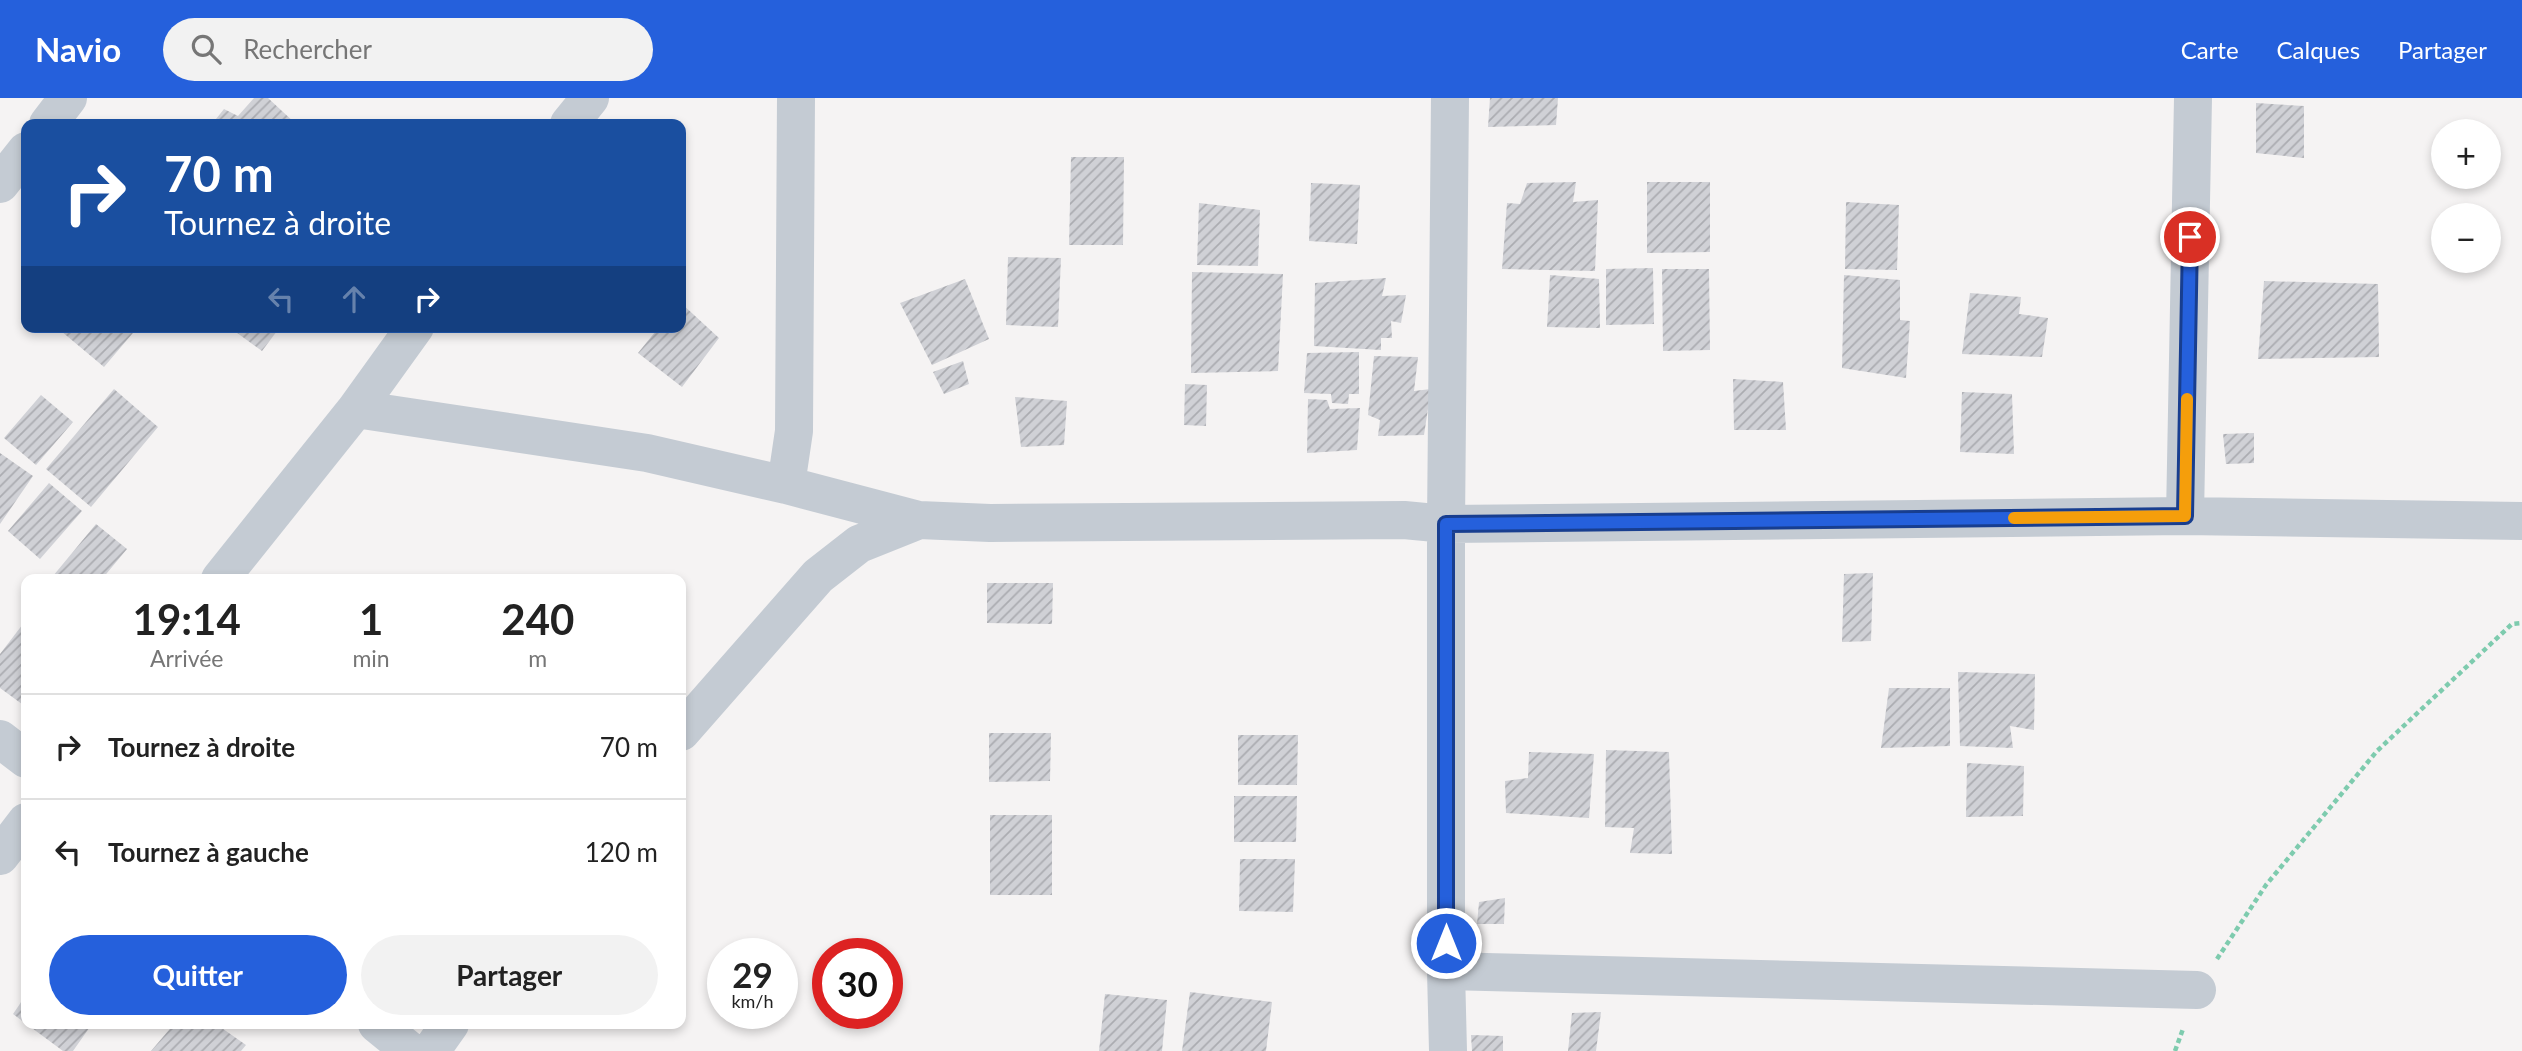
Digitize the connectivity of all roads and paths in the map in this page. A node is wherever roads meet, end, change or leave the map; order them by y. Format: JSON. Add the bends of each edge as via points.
{"nodes":[{"id":1,"x":68,"y":98,"type":"edge"},
{"id":2,"x":590,"y":98,"type":"edge"},
{"id":3,"x":796,"y":98,"type":"edge"},
{"id":4,"x":1450,"y":98,"type":"edge"},
{"id":5,"x":2193,"y":98,"type":"edge"},
{"id":6,"x":52,"y":119,"type":"edge"},
{"id":7,"x":573,"y":119,"type":"edge"},
{"id":8,"x":21,"y":157,"type":"edge"},
{"id":9,"x":0,"y":184,"type":"edge"},
{"id":10,"x":411,"y":333,"type":"edge"},
{"id":11,"x":356,"y":409,"type":"junction"},
{"id":12,"x":786,"y":485,"type":"junction"},
{"id":13,"x":2185,"y":516,"type":"junction"},
{"id":14,"x":919,"y":520,"type":"junction"},
{"id":15,"x":2522,"y":522,"type":"edge"},
{"id":16,"x":1446,"y":524,"type":"junction"},
{"id":17,"x":224,"y":574,"type":"edge"},
{"id":18,"x":2522,"y":623,"type":"edge"},
{"id":19,"x":686,"y":726,"type":"edge"},
{"id":20,"x":0,"y":739,"type":"edge"},
{"id":21,"x":21,"y":755,"type":"edge"},
{"id":22,"x":21,"y":829,"type":"edge"},
{"id":23,"x":0,"y":856,"type":"edge"},
{"id":24,"x":1446,"y":971,"type":"junction"},
{"id":25,"x":2197,"y":990,"type":"junction"},
{"id":26,"x":383,"y":1029,"type":"edge"},
{"id":27,"x":446,"y":1029,"type":"edge"},
{"id":28,"x":410,"y":1051,"type":"edge"},
{"id":29,"x":431,"y":1051,"type":"edge"},
{"id":30,"x":1448,"y":1051,"type":"edge"},
{"id":31,"x":2175,"y":1051,"type":"edge"}],
"edges":[{"from":1,"to":6,"type":"street"},
{"from":2,"to":7,"type":"street"},
{"from":3,"to":12,"type":"street","via":[[794,418]]},
{"from":4,"to":16,"type":"street"},
{"from":5,"to":13,"type":"street"},
{"from":8,"to":9,"type":"street"},
{"from":10,"to":11,"type":"street"},
{"from":11,"to":12,"type":"street","via":[[647,453]]},
{"from":11,"to":17,"type":"street"},
{"from":12,"to":14,"type":"street"},
{"from":13,"to":15,"type":"street"},
{"from":13,"to":16,"type":"street"},
{"from":14,"to":16,"type":"street","via":[[1404,520]]},
{"from":14,"to":19,"type":"street","via":[[859,544],[818,576]]},
{"from":16,"to":24,"type":"street"},
{"from":18,"to":25,"type":"path","via":[[2512,624],[2377,751],[2266,885]]},
{"from":20,"to":21,"type":"street"},
{"from":22,"to":23,"type":"street"},
{"from":24,"to":25,"type":"street"},
{"from":24,"to":30,"type":"street"},
{"from":25,"to":31,"type":"path"},
{"from":26,"to":28,"type":"street"},
{"from":27,"to":29,"type":"street"}]}
